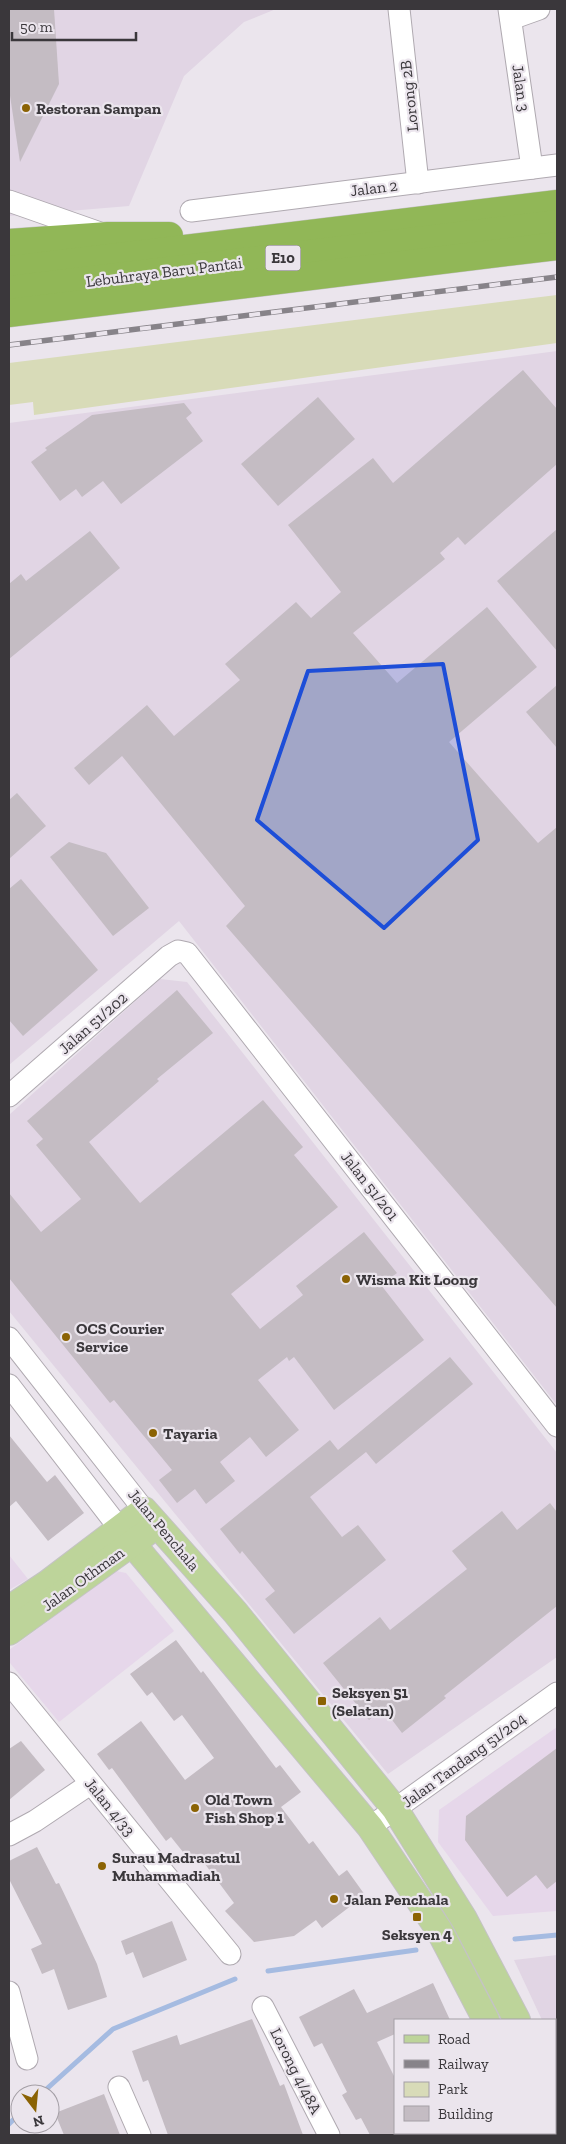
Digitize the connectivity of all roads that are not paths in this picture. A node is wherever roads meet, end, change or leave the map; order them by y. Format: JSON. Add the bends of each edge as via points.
{"nodes":[{"id":1,"x":400,"y":9,"type":"edge"},
{"id":2,"x":539,"y":9,"type":"edge"},
{"id":3,"x":510,"y":14,"type":"edge"},
{"id":4,"x":557,"y":165,"type":"edge"},
{"id":5,"x":532,"y":168,"type":"junction"},
{"id":6,"x":418,"y":183,"type":"junction"},
{"id":7,"x":9,"y":201,"type":"edge"},
{"id":8,"x":557,"y":204,"type":"edge"},
{"id":9,"x":192,"y":211,"type":"dead end"},
{"id":10,"x":557,"y":224,"type":"edge"},
{"id":11,"x":108,"y":236,"type":"junction"},
{"id":12,"x":9,"y":244,"type":"edge"},
{"id":13,"x":217,"y":245,"type":"junction"},
{"id":14,"x":557,"y":246,"type":"edge"},
{"id":15,"x":9,"y":270,"type":"edge"},
{"id":16,"x":9,"y":290,"type":"edge"},
{"id":17,"x":9,"y":313,"type":"edge"},
{"id":18,"x":178,"y":951,"type":"joint"},
{"id":19,"x":9,"y":1096,"type":"edge"},
{"id":20,"x":9,"y":1338,"type":"edge"},
{"id":21,"x":9,"y":1385,"type":"edge"},
{"id":22,"x":557,"y":1426,"type":"edge"},
{"id":23,"x":151,"y":1517,"type":"junction"},
{"id":24,"x":126,"y":1536,"type":"junction"},
{"id":25,"x":9,"y":1609,"type":"edge"},
{"id":26,"x":9,"y":1632,"type":"edge"},
{"id":27,"x":9,"y":1683,"type":"edge"},
{"id":28,"x":557,"y":1693,"type":"edge"},
{"id":29,"x":90,"y":1784,"type":"junction"},
{"id":30,"x":395,"y":1809,"type":"junction"},
{"id":31,"x":370,"y":1827,"type":"junction"},
{"id":32,"x":9,"y":1835,"type":"edge"},
{"id":33,"x":230,"y":1954,"type":"dead end"},
{"id":34,"x":9,"y":1992,"type":"edge"},
{"id":35,"x":263,"y":2007,"type":"dead end"},
{"id":36,"x":485,"y":2019,"type":"edge"},
{"id":37,"x":516,"y":2019,"type":"edge"},
{"id":38,"x":27,"y":2059,"type":"dead end"},
{"id":39,"x":119,"y":2087,"type":"dead end"},
{"id":40,"x":140,"y":2135,"type":"edge"},
{"id":41,"x":329,"y":2135,"type":"edge"}],
"edges":[{"from":1,"to":6,"type":"street","name":"Lorong 2B"},
{"from":2,"to":3,"type":"street"},
{"from":3,"to":5,"type":"street","name":"Jalan 3"},
{"from":4,"to":5,"type":"street","name":"Jalan 2"},
{"from":5,"to":6,"type":"street","name":"Jalan 2"},
{"from":6,"to":9,"type":"street","name":"Jalan 2"},
{"from":7,"to":11,"type":"street"},
{"from":8,"to":13,"type":"highway","name":"Lebuhraya Baru Pantai","number":"E10"},
{"from":10,"to":16,"type":"highway","name":"Lebuhraya Baru Pantai","number":"E10"},
{"from":11,"to":12,"type":"highway"},
{"from":11,"to":13,"type":"highway","via":[[169,236]]},
{"from":13,"to":15,"type":"highway","name":"Lebuhraya Baru Pantai","number":"E10"},
{"from":14,"to":17,"type":"highway"},
{"from":18,"to":19,"type":"street","name":"Jalan 51/202"},
{"from":18,"to":22,"type":"street","name":"Jalan 51/201","via":[[187,953],[197,964]]},
{"from":20,"to":23,"type":"street","name":"Jalan Penchala"},
{"from":21,"to":24,"type":"street","name":"Jalan Penchala"},
{"from":23,"to":24,"type":"main road","name":"Jalan Othman"},
{"from":23,"to":30,"type":"main road","name":"Jalan Penchala","via":[[236,1612]]},
{"from":24,"to":25,"type":"main road","name":"Jalan Othman"},
{"from":24,"to":26,"type":"main road","name":"Jalan Othman"},
{"from":24,"to":31,"type":"main road","name":"Jalan Penchala"},
{"from":27,"to":29,"type":"street","name":"Jalan 4/33"},
{"from":28,"to":30,"type":"street","name":"Jalan Tandang 51/204"},
{"from":29,"to":32,"type":"street"},
{"from":29,"to":33,"type":"street","name":"Jalan 4/33"},
{"from":30,"to":31,"type":"street","name":"Jalan Tandang 51/204"},
{"from":30,"to":37,"type":"main road","name":"Jalan Penchala","via":[[464,1919]]},
{"from":31,"to":36,"type":"main road","name":"Jalan Penchala","via":[[439,1930]]},
{"from":34,"to":38,"type":"street"},
{"from":35,"to":41,"type":"street","name":"Lorong 4/48A"},
{"from":39,"to":40,"type":"street"}]}
